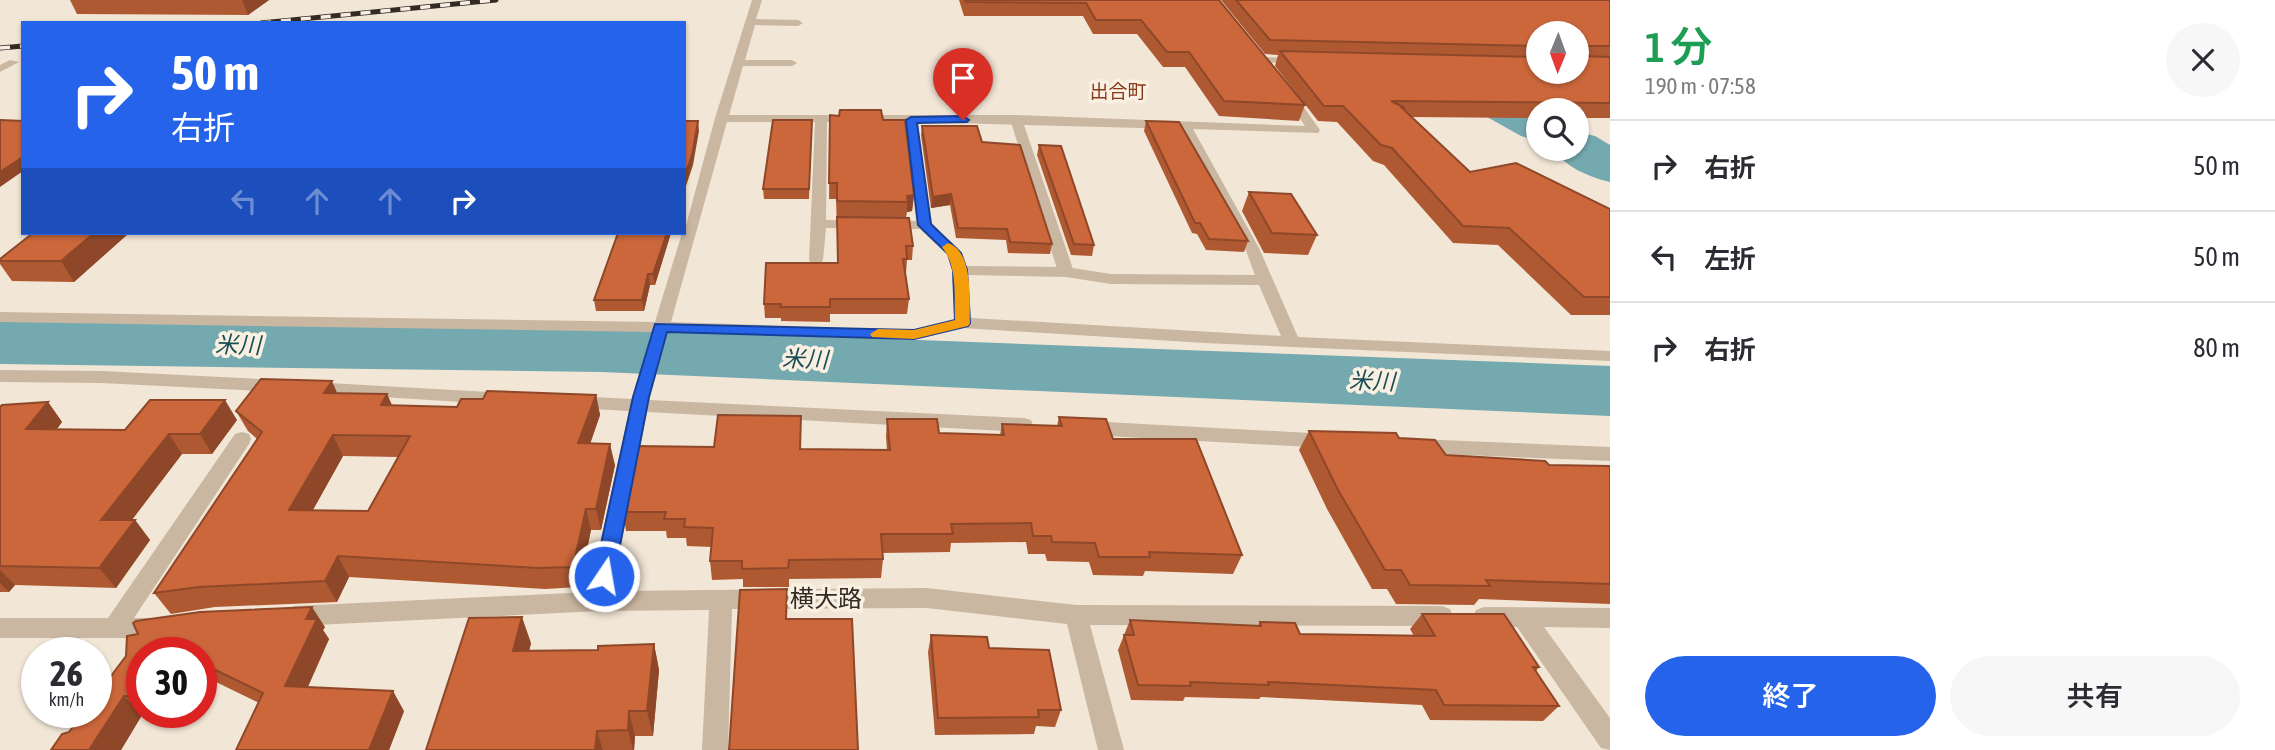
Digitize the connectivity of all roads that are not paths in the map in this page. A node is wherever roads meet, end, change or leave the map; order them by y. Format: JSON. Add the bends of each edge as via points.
{"nodes":[{"id":1,"x":757,"y":0,"type":"edge"},
{"id":2,"x":750,"y":22,"type":"junction"},
{"id":3,"x":798,"y":23,"type":"dead end"},
{"id":4,"x":1261,"y":60,"type":"edge"},
{"id":5,"x":1314,"y":61,"type":"edge"},
{"id":6,"x":14,"y":62,"type":"dead end"},
{"id":7,"x":792,"y":62,"type":"dead end"},
{"id":8,"x":738,"y":63,"type":"junction"},
{"id":9,"x":0,"y":69,"type":"edge"},
{"id":10,"x":1284,"y":89,"type":"edge"},
{"id":11,"x":721,"y":118,"type":"junction"},
{"id":12,"x":1016,"y":119,"type":"junction"},
{"id":13,"x":821,"y":120,"type":"junction"},
{"id":14,"x":911,"y":120,"type":"junction"},
{"id":15,"x":1185,"y":125,"type":"junction"},
{"id":16,"x":819,"y":224,"type":"junction"},
{"id":17,"x":924,"y":225,"type":"junction"},
{"id":18,"x":816,"y":260,"type":"edge"},
{"id":19,"x":960,"y":270,"type":"junction"},
{"id":20,"x":1066,"y":272,"type":"junction"},
{"id":21,"x":1265,"y":280,"type":"junction"},
{"id":22,"x":0,"y":317,"type":"edge"},
{"id":23,"x":963,"y":323,"type":"junction"},
{"id":24,"x":660,"y":332,"type":"junction"},
{"id":25,"x":1292,"y":342,"type":"junction"},
{"id":26,"x":1610,"y":356,"type":"edge"},
{"id":27,"x":0,"y":376,"type":"edge"},
{"id":28,"x":530,"y":400,"type":"edge"},
{"id":29,"x":557,"y":401,"type":"edge"},
{"id":30,"x":640,"y":402,"type":"junction"},
{"id":31,"x":1041,"y":426,"type":"edge"},
{"id":32,"x":1069,"y":428,"type":"edge"},
{"id":33,"x":242,"y":439,"type":"dead end"},
{"id":34,"x":1343,"y":442,"type":"edge"},
{"id":35,"x":1397,"y":444,"type":"edge"},
{"id":36,"x":1610,"y":454,"type":"edge"},
{"id":37,"x":722,"y":600,"type":"junction"},
{"id":38,"x":599,"y":601,"type":"junction"},
{"id":39,"x":1076,"y":615,"type":"junction"},
{"id":40,"x":270,"y":617,"type":"edge"},
{"id":41,"x":1523,"y":617,"type":"junction"},
{"id":42,"x":1610,"y":618,"type":"edge"},
{"id":43,"x":188,"y":624,"type":"edge"},
{"id":44,"x":0,"y":628,"type":"edge"},
{"id":45,"x":114,"y":628,"type":"junction"},
{"id":46,"x":161,"y":628,"type":"junction"},
{"id":47,"x":155,"y":637,"type":"edge"},
{"id":48,"x":1610,"y":739,"type":"edge"},
{"id":49,"x":715,"y":750,"type":"edge"},
{"id":50,"x":1111,"y":750,"type":"edge"}],
"edges":[{"from":1,"to":2,"type":"street"},
{"from":2,"to":3,"type":"street"},
{"from":2,"to":8,"type":"street"},
{"from":4,"to":5,"type":"street"},
{"from":6,"to":9,"type":"street"},
{"from":7,"to":8,"type":"street"},
{"from":8,"to":11,"type":"street"},
{"from":10,"to":15,"type":"street","via":[[1314,130]]},
{"from":11,"to":13,"type":"street"},
{"from":11,"to":24,"type":"street"},
{"from":12,"to":14,"type":"street"},
{"from":12,"to":15,"type":"street"},
{"from":12,"to":20,"type":"street"},
{"from":13,"to":14,"type":"street"},
{"from":13,"to":16,"type":"street"},
{"from":14,"to":17,"type":"street"},
{"from":15,"to":21,"type":"street"},
{"from":16,"to":17,"type":"street"},
{"from":16,"to":18,"type":"street"},
{"from":17,"to":19,"type":"street","via":[[954,253]]},
{"from":19,"to":20,"type":"street"},
{"from":19,"to":23,"type":"street"},
{"from":20,"to":21,"type":"street","via":[[1111,279]]},
{"from":21,"to":25,"type":"street"},
{"from":22,"to":24,"type":"street"},
{"from":23,"to":24,"type":"street","via":[[914,335]]},
{"from":23,"to":25,"type":"street"},
{"from":24,"to":30,"type":"street"},
{"from":25,"to":26,"type":"street"},
{"from":27,"to":28,"type":"street","via":[[102,377]]},
{"from":29,"to":30,"type":"street"},
{"from":30,"to":31,"type":"street"},
{"from":30,"to":38,"type":"street"},
{"from":32,"to":34,"type":"street"},
{"from":33,"to":45,"type":"street"},
{"from":35,"to":36,"type":"street"},
{"from":37,"to":38,"type":"street","name":"横大路"},
{"from":37,"to":39,"type":"street","name":"横大路","via":[[926,598]]},
{"from":37,"to":49,"type":"street"},
{"from":38,"to":40,"type":"street","name":"横大路"},
{"from":39,"to":41,"type":"street","name":"横大路"},
{"from":39,"to":50,"type":"street"},
{"from":41,"to":42,"type":"street","name":"横大路"},
{"from":41,"to":48,"type":"street"},
{"from":43,"to":46,"type":"street"},
{"from":44,"to":45,"type":"street"},
{"from":45,"to":46,"type":"street"},
{"from":46,"to":47,"type":"street"}]}
